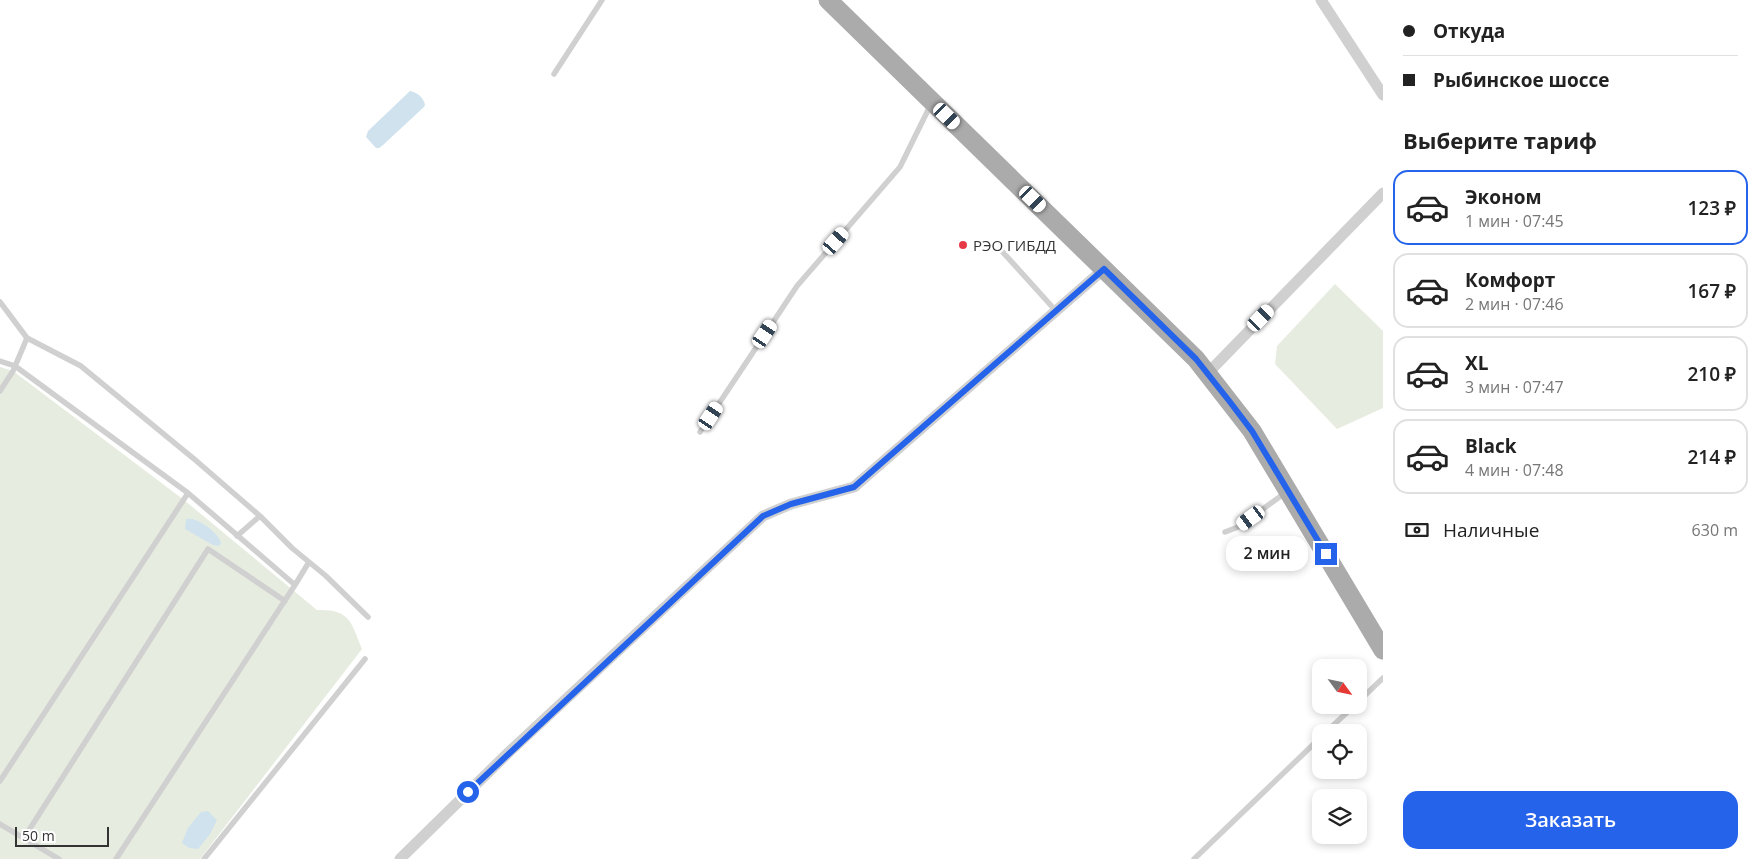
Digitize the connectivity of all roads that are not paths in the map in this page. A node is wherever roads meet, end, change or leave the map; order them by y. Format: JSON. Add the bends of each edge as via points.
{"nodes":[{"id":1,"x":602,"y":0,"type":"edge"},
{"id":2,"x":1322,"y":0,"type":"edge"},
{"id":3,"x":836,"y":4,"type":"edge"},
{"id":4,"x":554,"y":74,"type":"dead end"},
{"id":5,"x":1383,"y":95,"type":"edge"},
{"id":6,"x":932,"y":102,"type":"junction"},
{"id":7,"x":1383,"y":193,"type":"edge"},
{"id":8,"x":1000,"y":249,"type":"dead end"},
{"id":9,"x":1104,"y":269,"type":"junction"},
{"id":10,"x":0,"y":302,"type":"edge"},
{"id":11,"x":1056,"y":311,"type":"junction"},
{"id":12,"x":27,"y":338,"type":"junction"},
{"id":13,"x":0,"y":360,"type":"edge"},
{"id":14,"x":15,"y":366,"type":"junction"},
{"id":15,"x":1207,"y":374,"type":"junction"},
{"id":16,"x":0,"y":391,"type":"edge"},
{"id":17,"x":700,"y":432,"type":"dead end"},
{"id":18,"x":1288,"y":490,"type":"junction"},
{"id":19,"x":188,"y":493,"type":"junction"},
{"id":20,"x":260,"y":516,"type":"junction"},
{"id":21,"x":1224,"y":532,"type":"dead end"},
{"id":22,"x":237,"y":536,"type":"junction"},
{"id":23,"x":309,"y":562,"type":"junction"},
{"id":24,"x":295,"y":585,"type":"junction"},
{"id":25,"x":285,"y":600,"type":"junction"},
{"id":26,"x":368,"y":616,"type":"dead end"},
{"id":27,"x":1383,"y":650,"type":"edge"},
{"id":28,"x":365,"y":659,"type":"dead end"},
{"id":29,"x":1383,"y":678,"type":"edge"},
{"id":30,"x":1368,"y":692,"type":"edge"},
{"id":31,"x":1345,"y":714,"type":"edge"},
{"id":32,"x":1334,"y":724,"type":"edge"},
{"id":33,"x":1312,"y":746,"type":"edge"},
{"id":34,"x":0,"y":781,"type":"edge"},
{"id":35,"x":0,"y":824,"type":"edge"},
{"id":36,"x":24,"y":838,"type":"junction"},
{"id":37,"x":59,"y":859,"type":"edge"},
{"id":38,"x":116,"y":859,"type":"edge"},
{"id":39,"x":204,"y":859,"type":"edge"},
{"id":40,"x":400,"y":859,"type":"edge"},
{"id":41,"x":1194,"y":859,"type":"edge"}],
"edges":[{"from":1,"to":4,"type":"lane"},
{"from":2,"to":5,"type":"street"},
{"from":3,"to":6,"type":"main road"},
{"from":6,"to":9,"type":"main road"},
{"from":6,"to":17,"type":"lane","via":[[900,167],[797,286]]},
{"from":7,"to":15,"type":"street"},
{"from":8,"to":11,"type":"lane"},
{"from":9,"to":11,"type":"street"},
{"from":9,"to":15,"type":"main road","via":[[1196,359]]},
{"from":10,"to":12,"type":"lane"},
{"from":11,"to":40,"type":"street","via":[[854,487],[791,504],[763,516]]},
{"from":12,"to":14,"type":"lane"},
{"from":12,"to":20,"type":"lane","via":[[81,366]]},
{"from":13,"to":14,"type":"lane"},
{"from":14,"to":16,"type":"lane"},
{"from":14,"to":19,"type":"lane"},
{"from":15,"to":18,"type":"main road","via":[[1252,431]]},
{"from":18,"to":21,"type":"lane","via":[[1238,527]]},
{"from":18,"to":27,"type":"main road"},
{"from":19,"to":22,"type":"lane"},
{"from":19,"to":34,"type":"lane"},
{"from":20,"to":22,"type":"lane"},
{"from":20,"to":23,"type":"lane"},
{"from":22,"to":24,"type":"lane"},
{"from":23,"to":24,"type":"lane"},
{"from":23,"to":26,"type":"lane"},
{"from":24,"to":25,"type":"lane"},
{"from":25,"to":36,"type":"lane","via":[[208,549]]},
{"from":25,"to":38,"type":"lane"},
{"from":28,"to":39,"type":"lane"},
{"from":29,"to":30,"type":"lane"},
{"from":31,"to":32,"type":"lane"},
{"from":33,"to":41,"type":"lane"},
{"from":35,"to":36,"type":"lane"},
{"from":36,"to":37,"type":"lane"}]}
